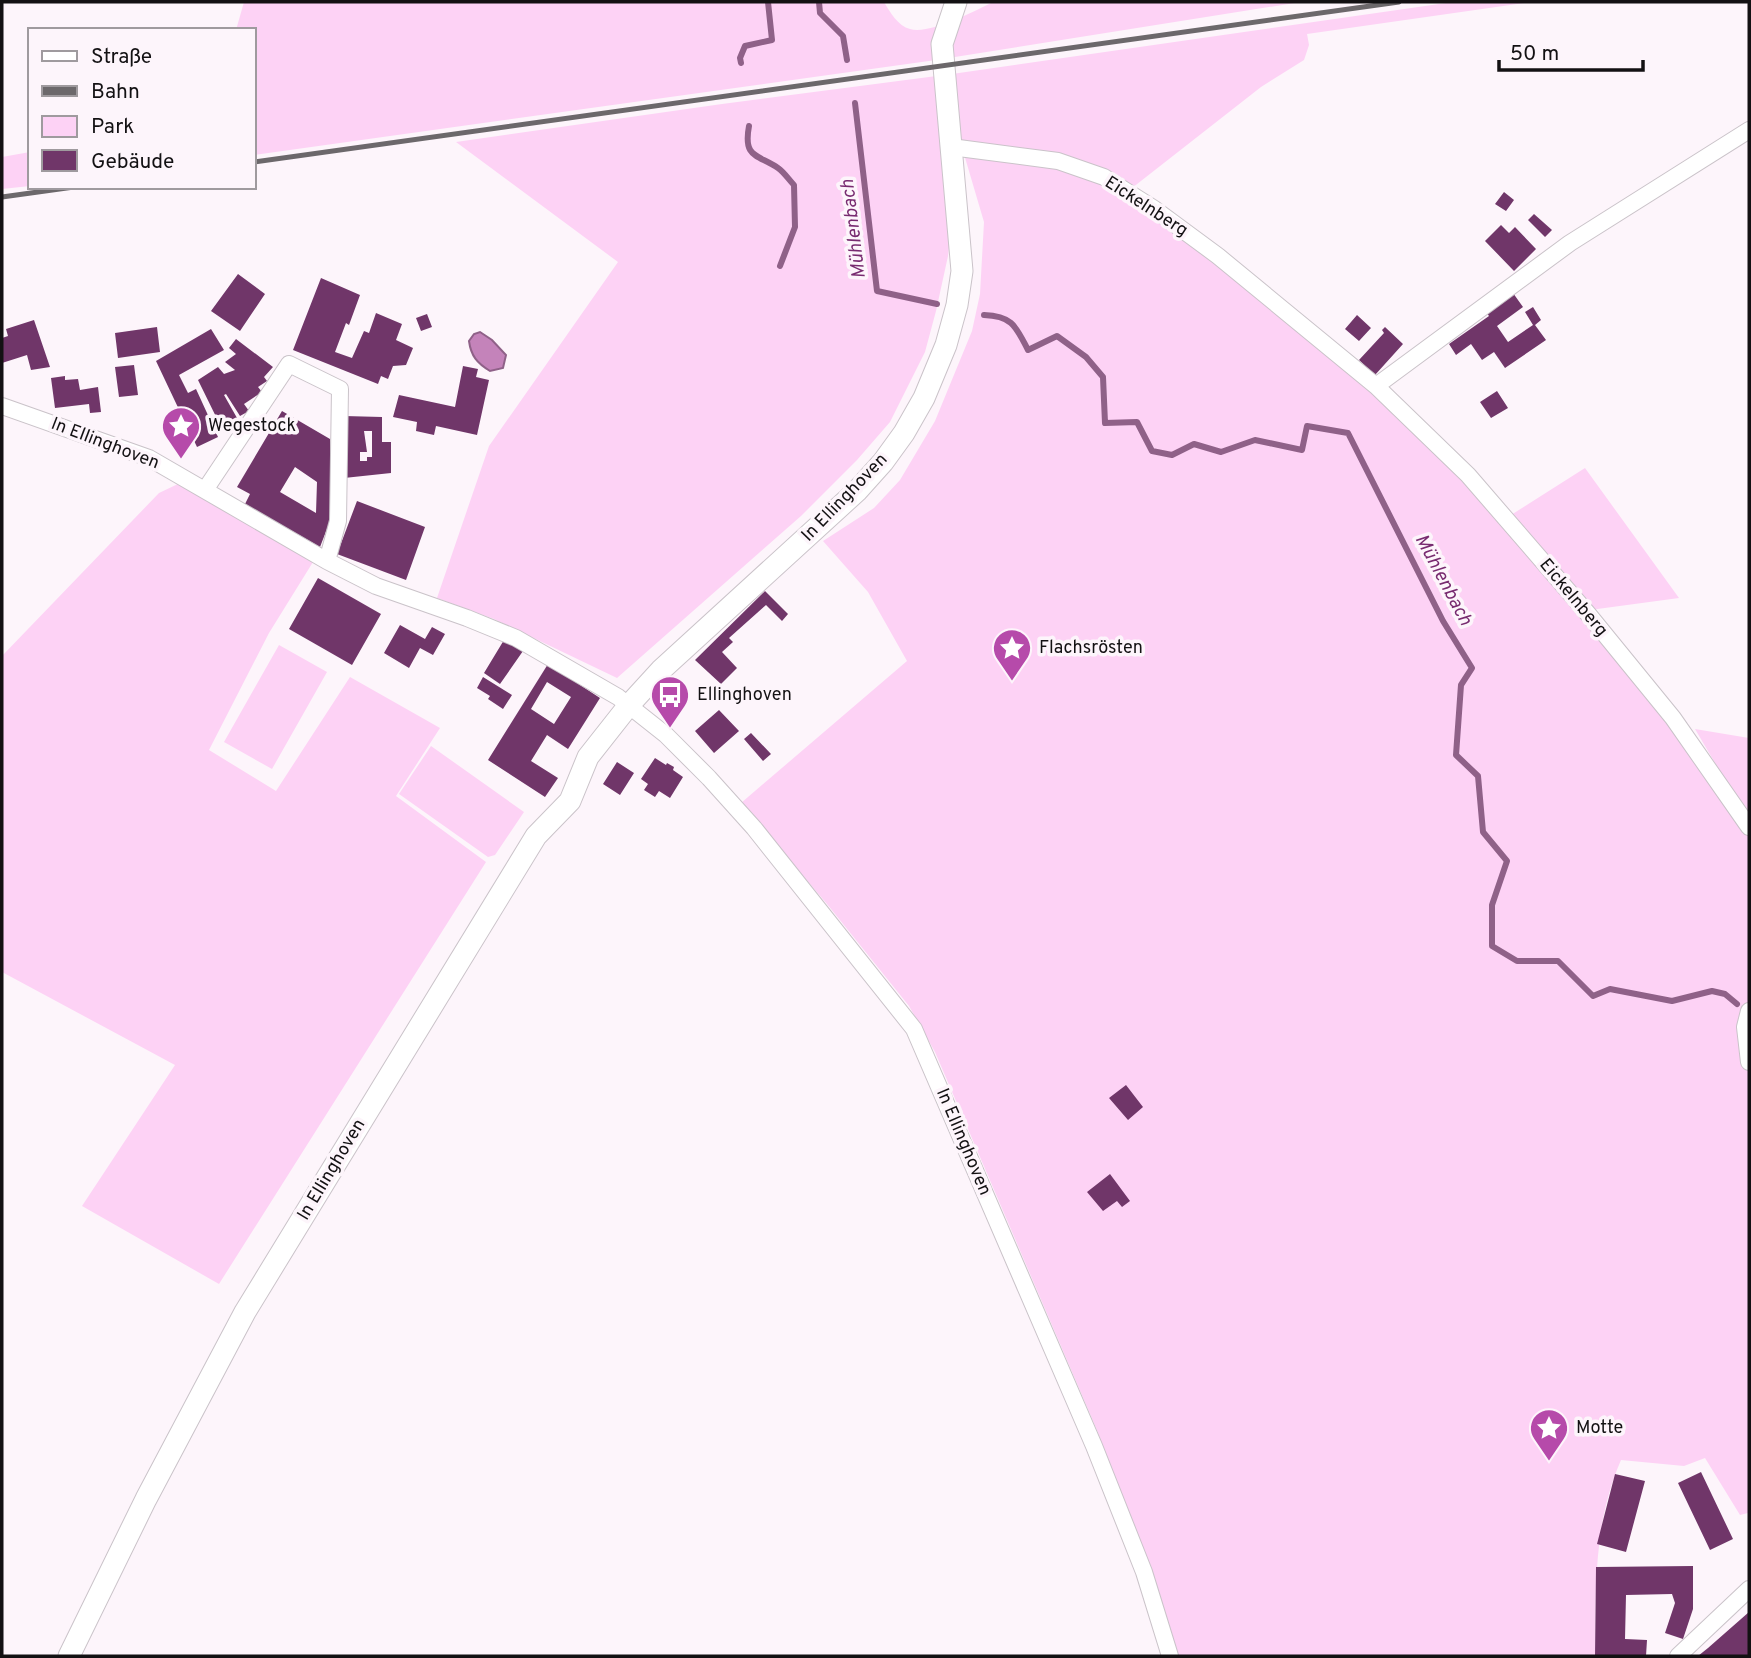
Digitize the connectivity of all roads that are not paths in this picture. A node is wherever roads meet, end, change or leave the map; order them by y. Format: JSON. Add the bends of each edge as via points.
{"nodes":[{"id":1,"x":956,"y":2,"type":"edge"},
{"id":2,"x":1749,"y":130,"type":"edge"},
{"id":3,"x":951,"y":147,"type":"junction"},
{"id":4,"x":1376,"y":386,"type":"junction"},
{"id":5,"x":2,"y":406,"type":"edge"},
{"id":6,"x":205,"y":489,"type":"junction"},
{"id":7,"x":327,"y":561,"type":"junction"},
{"id":8,"x":629,"y":705,"type":"junction"},
{"id":9,"x":1749,"y":827,"type":"edge"},
{"id":10,"x":1749,"y":1011,"type":"edge"},
{"id":11,"x":1749,"y":1062,"type":"edge"},
{"id":12,"x":1749,"y":1589,"type":"edge"},
{"id":13,"x":69,"y":1656,"type":"edge"},
{"id":14,"x":1170,"y":1656,"type":"edge"},
{"id":15,"x":1678,"y":1656,"type":"edge"}],
"edges":[{"from":1,"to":3,"type":"street","via":[[942,44]]},
{"from":2,"to":4,"type":"street","via":[[1570,243]]},
{"from":3,"to":4,"type":"street","name":"Eickelnberg","via":[[1058,161],[1104,177],[1218,256]]},
{"from":3,"to":8,"type":"street","name":"In Ellinghoven","via":[[962,271],[957,305],[946,345],[904,433],[857,491],[661,670]]},
{"from":4,"to":9,"type":"street","name":"Eickelnberg","via":[[1468,475],[1589,615],[1673,718]]},
{"from":5,"to":6,"type":"street","name":"In Ellinghoven","via":[[149,458]]},
{"from":6,"to":7,"type":"street","name":"In Ellinghoven"},
{"from":6,"to":7,"type":"street","via":[[289,365],[340,389],[338,521]]},
{"from":7,"to":8,"type":"street","name":"In Ellinghoven","via":[[376,586],[516,638]]},
{"from":8,"to":13,"type":"street","name":"In Ellinghoven","via":[[588,757],[570,800],[536,836],[246,1312]]},
{"from":8,"to":14,"type":"street","name":"In Ellinghoven","via":[[688,755],[754,828],[914,1029],[1094,1447],[1144,1572]]},
{"from":10,"to":11,"type":"street","via":[[1745,1027]]},
{"from":12,"to":15,"type":"street"}]}
